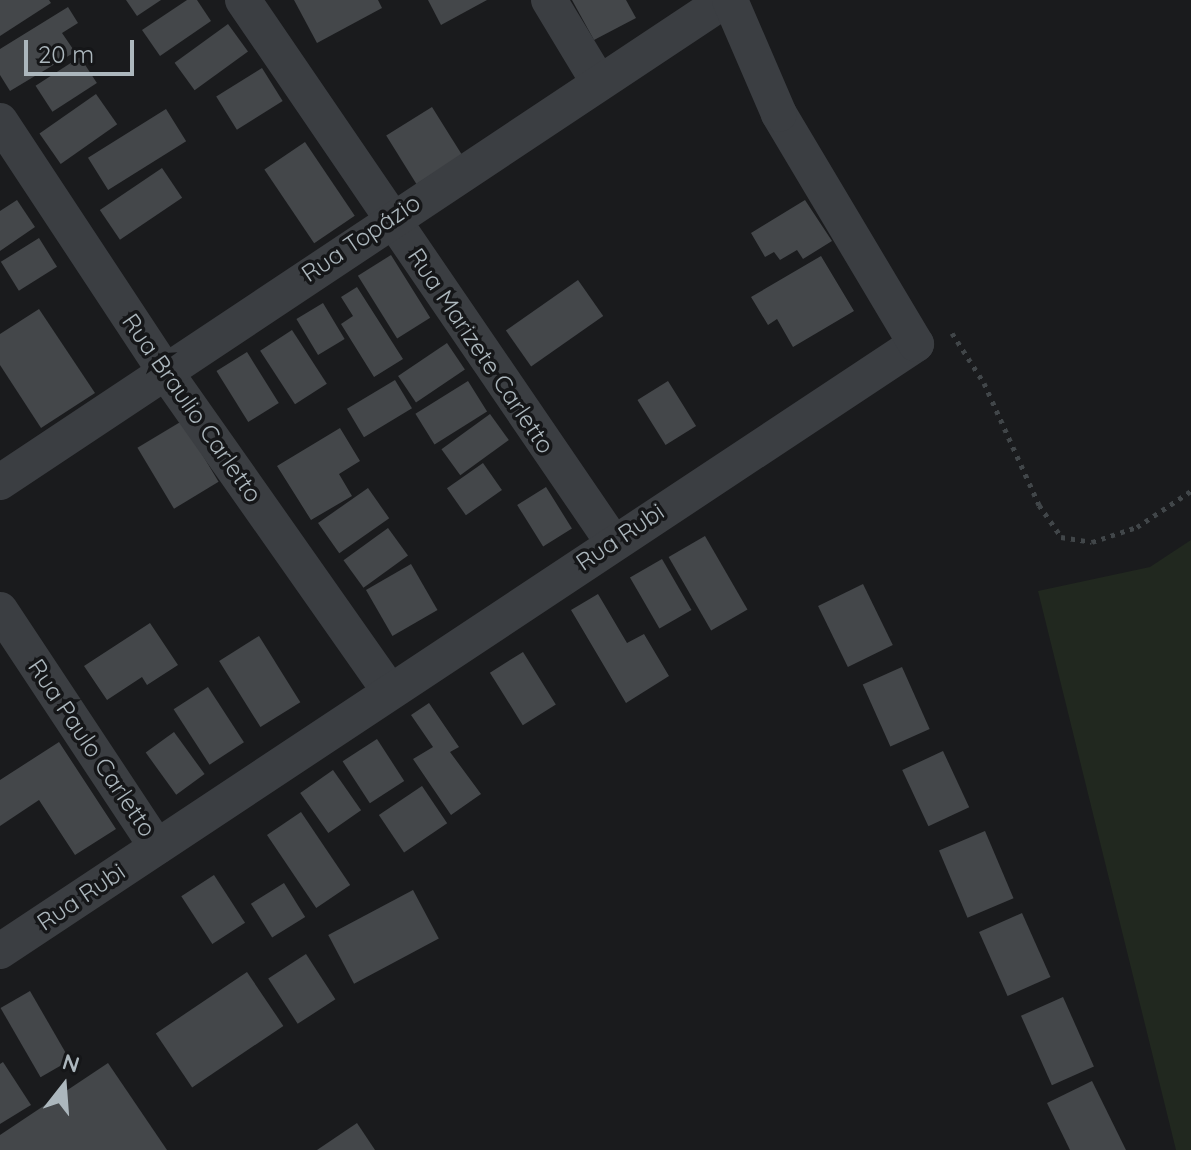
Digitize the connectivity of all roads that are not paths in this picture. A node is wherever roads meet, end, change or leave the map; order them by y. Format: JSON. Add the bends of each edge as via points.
{"nodes":[{"id":1,"x":243,"y":0,"type":"edge"},
{"id":2,"x":549,"y":0,"type":"edge"},
{"id":3,"x":727,"y":0,"type":"edge"},
{"id":4,"x":599,"y":83,"type":"junction"},
{"id":5,"x":0,"y":121,"type":"edge"},
{"id":6,"x":390,"y":218,"type":"junction"},
{"id":7,"x":164,"y":370,"type":"junction"},
{"id":8,"x":0,"y":482,"type":"edge"},
{"id":9,"x":612,"y":541,"type":"junction"},
{"id":10,"x":0,"y":610,"type":"edge"},
{"id":11,"x":390,"y":692,"type":"junction"},
{"id":12,"x":157,"y":847,"type":"junction"},
{"id":13,"x":0,"y":951,"type":"edge"}],
"edges":[{"from":1,"to":6,"type":"street","name":"Rua Marizete Carletto"},
{"from":2,"to":4,"type":"street"},
{"from":3,"to":4,"type":"street","name":"Rua Topázio"},
{"from":3,"to":9,"type":"street","name":"Rua Rubi","via":[[779,114],[916,344]]},
{"from":4,"to":6,"type":"street","name":"Rua Topázio"},
{"from":5,"to":7,"type":"street","name":"Rua Braulio Carletto"},
{"from":6,"to":7,"type":"street","name":"Rua Topázio"},
{"from":6,"to":9,"type":"street","name":"Rua Marizete Carletto"},
{"from":7,"to":8,"type":"street","name":"Rua Topázio"},
{"from":7,"to":11,"type":"street","name":"Rua Braulio Carletto"},
{"from":9,"to":11,"type":"street","name":"Rua Rubi"},
{"from":10,"to":12,"type":"street","name":"Rua Paulo Carletto"},
{"from":11,"to":12,"type":"street","name":"Rua Rubi"},
{"from":12,"to":13,"type":"street","name":"Rua Rubi"}]}
